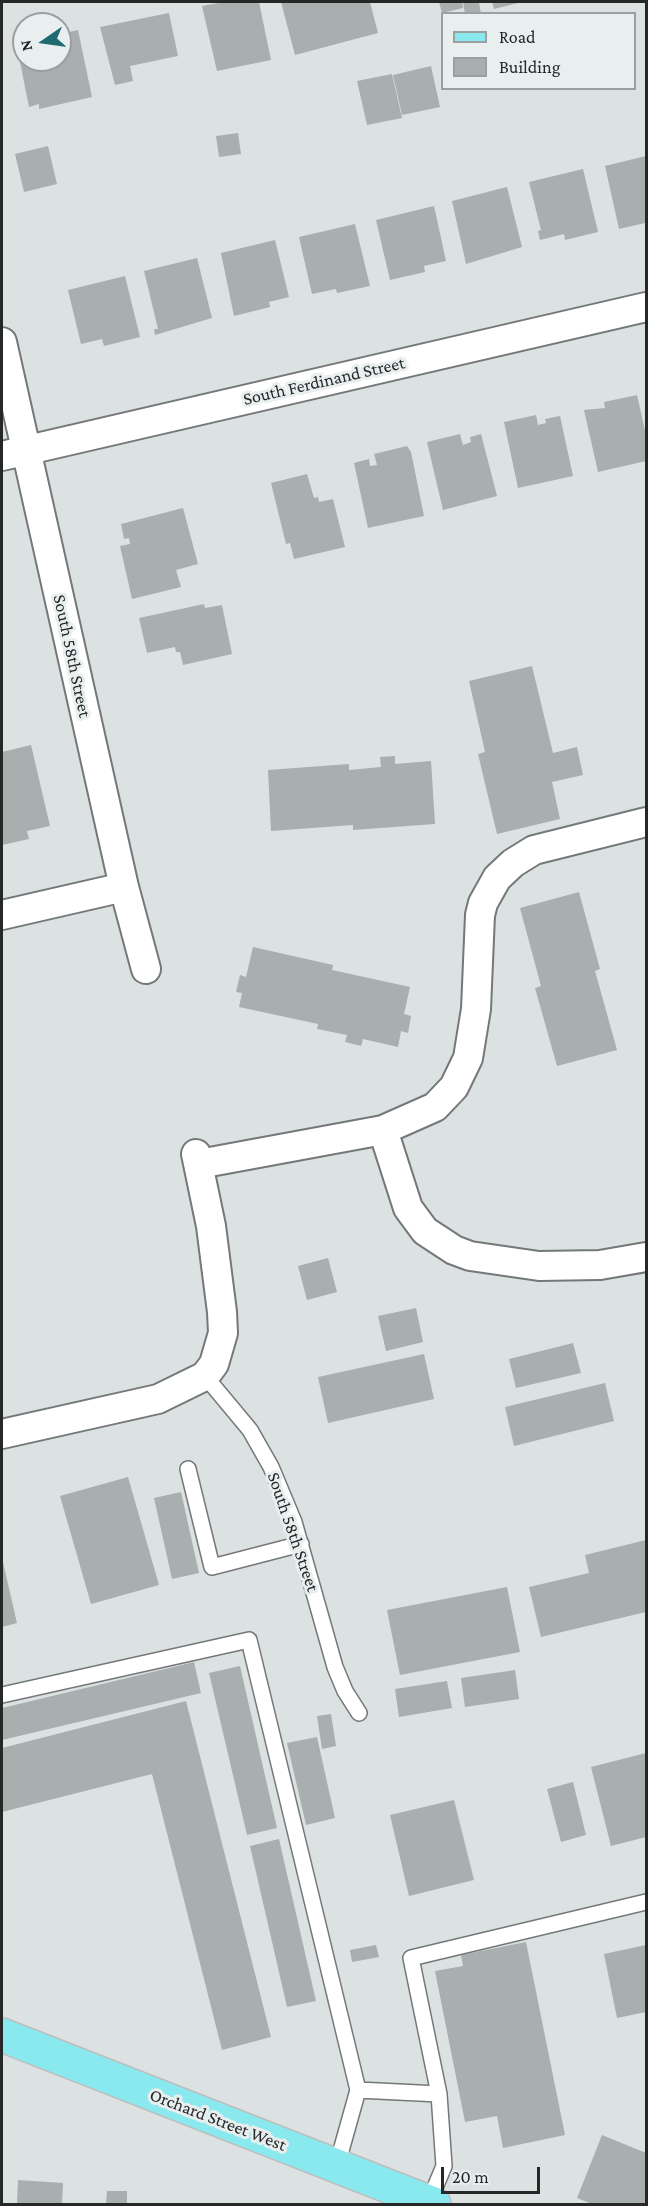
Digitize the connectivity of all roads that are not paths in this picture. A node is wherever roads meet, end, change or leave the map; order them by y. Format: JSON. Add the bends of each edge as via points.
{"nodes":[{"id":1,"x":646,"y":307,"type":"edge"},
{"id":2,"x":2,"y":342,"type":"edge"},
{"id":3,"x":14,"y":453,"type":"edge"},
{"id":4,"x":646,"y":822,"type":"edge"},
{"id":5,"x":124,"y":887,"type":"junction"},
{"id":6,"x":2,"y":915,"type":"edge"},
{"id":7,"x":146,"y":969,"type":"dead end"},
{"id":8,"x":383,"y":1130,"type":"junction"},
{"id":9,"x":646,"y":1257,"type":"edge"},
{"id":10,"x":205,"y":1376,"type":"junction"},
{"id":11,"x":2,"y":1434,"type":"edge"},
{"id":12,"x":188,"y":1469,"type":"dead end"},
{"id":13,"x":300,"y":1544,"type":"junction"},
{"id":14,"x":2,"y":1695,"type":"edge"},
{"id":15,"x":359,"y":1713,"type":"dead end"},
{"id":16,"x":646,"y":1902,"type":"edge"},
{"id":17,"x":2,"y":2035,"type":"edge"},
{"id":18,"x":358,"y":2090,"type":"junction"},
{"id":19,"x":439,"y":2094,"type":"junction"},
{"id":20,"x":337,"y":2165,"type":"junction"},
{"id":21,"x":432,"y":2203,"type":"edge"}],
"edges":[{"from":1,"to":3,"type":"street","name":"South Ferdinand Street"},
{"from":2,"to":3,"type":"street","name":"South 58th Street"},
{"from":3,"to":5,"type":"street","name":"South 58th Street"},
{"from":4,"to":8,"type":"street","via":[[534,850],[503,870],[480,915],[474,1029],[464,1070],[435,1107]]},
{"from":5,"to":6,"type":"street"},
{"from":5,"to":7,"type":"street","name":"South 58th Street"},
{"from":8,"to":9,"type":"street","via":[[408,1208],[425,1231],[453,1250],[540,1266],[600,1264]]},
{"from":8,"to":10,"type":"street","via":[[197,1159],[218,1274],[223,1333],[220,1349]]},
{"from":10,"to":11,"type":"street","via":[[159,1399]]},
{"from":10,"to":13,"type":"lane","name":"South 58th Street","via":[[260,1446],[282,1490]]},
{"from":12,"to":13,"type":"lane","via":[[212,1567]]},
{"from":13,"to":15,"type":"lane","name":"South 58th Street","via":[[335,1667]]},
{"from":14,"to":18,"type":"lane","via":[[249,1640]]},
{"from":16,"to":19,"type":"lane","via":[[411,1958]]},
{"from":17,"to":20,"type":"main road","name":"Orchard Street West"},
{"from":18,"to":19,"type":"lane"},
{"from":18,"to":20,"type":"lane"},
{"from":19,"to":21,"type":"lane","via":[[444,2166]]},
{"from":20,"to":21,"type":"main road","name":"Orchard Street West"}]}
